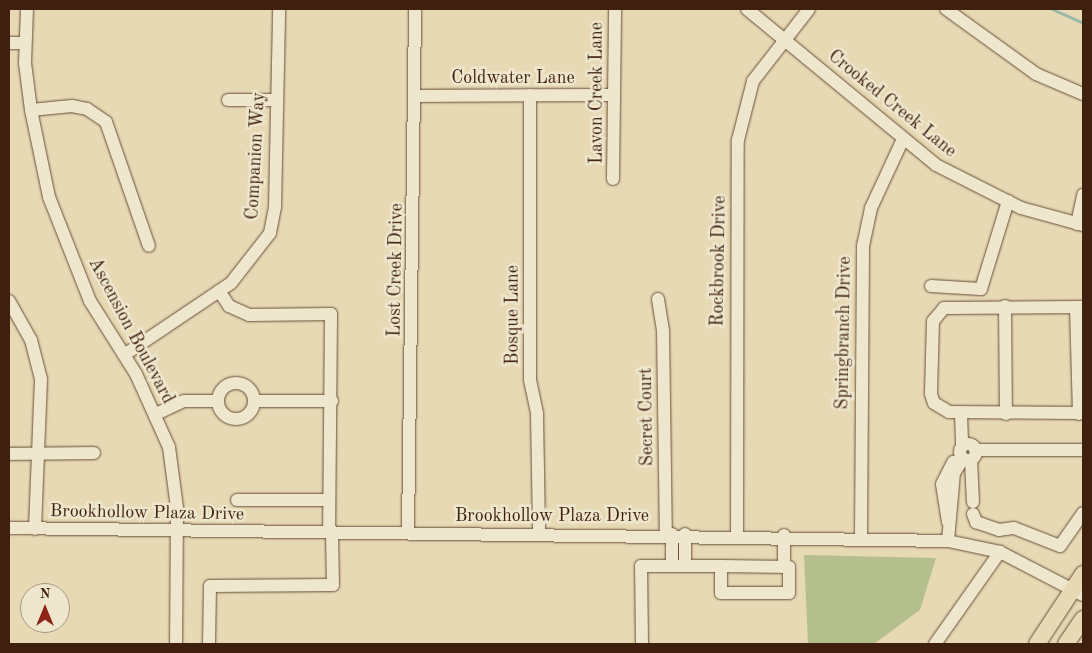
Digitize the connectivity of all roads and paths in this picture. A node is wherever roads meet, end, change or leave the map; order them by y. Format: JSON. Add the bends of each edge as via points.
{"nodes":[{"id":1,"x":27,"y":9,"type":"edge"},
{"id":2,"x":278,"y":9,"type":"edge"},
{"id":3,"x":416,"y":9,"type":"edge"},
{"id":4,"x":615,"y":9,"type":"edge"},
{"id":5,"x":747,"y":9,"type":"edge"},
{"id":6,"x":809,"y":9,"type":"edge"},
{"id":7,"x":946,"y":9,"type":"edge"},
{"id":8,"x":784,"y":39,"type":"junction"},
{"id":9,"x":9,"y":43,"type":"edge"},
{"id":10,"x":26,"y":43,"type":"junction"},
{"id":11,"x":1083,"y":94,"type":"edge"},
{"id":12,"x":530,"y":95,"type":"junction"},
{"id":13,"x":613,"y":95,"type":"junction"},
{"id":14,"x":414,"y":96,"type":"junction"},
{"id":15,"x":228,"y":100,"type":"dead end"},
{"id":16,"x":277,"y":100,"type":"junction"},
{"id":17,"x":31,"y":110,"type":"junction"},
{"id":18,"x":903,"y":139,"type":"junction"},
{"id":19,"x":613,"y":178,"type":"dead end"},
{"id":20,"x":1083,"y":194,"type":"edge"},
{"id":21,"x":1008,"y":201,"type":"junction"},
{"id":22,"x":1080,"y":225,"type":"edge"},
{"id":23,"x":149,"y":246,"type":"dead end"},
{"id":24,"x":931,"y":286,"type":"dead end"},
{"id":25,"x":219,"y":291,"type":"junction"},
{"id":26,"x":658,"y":298,"type":"dead end"},
{"id":27,"x":9,"y":301,"type":"edge"},
{"id":28,"x":1006,"y":306,"type":"junction"},
{"id":29,"x":1080,"y":307,"type":"edge"},
{"id":30,"x":124,"y":355,"type":"junction"},
{"id":31,"x":218,"y":401,"type":"junction"},
{"id":32,"x":254,"y":401,"type":"junction"},
{"id":33,"x":332,"y":401,"type":"junction"},
{"id":34,"x":156,"y":414,"type":"junction"},
{"id":35,"x":965,"y":414,"type":"junction"},
{"id":36,"x":1006,"y":414,"type":"junction"},
{"id":37,"x":1081,"y":414,"type":"edge"},
{"id":38,"x":1083,"y":450,"type":"edge"},
{"id":39,"x":94,"y":452,"type":"dead end"},
{"id":40,"x":967,"y":452,"type":"junction"},
{"id":41,"x":9,"y":454,"type":"edge"},
{"id":42,"x":39,"y":454,"type":"junction"},
{"id":43,"x":238,"y":500,"type":"dead end"},
{"id":44,"x":329,"y":500,"type":"junction"},
{"id":45,"x":1083,"y":513,"type":"edge"},
{"id":46,"x":9,"y":528,"type":"edge"},
{"id":47,"x":35,"y":528,"type":"junction"},
{"id":48,"x":999,"y":530,"type":"junction"},
{"id":49,"x":177,"y":531,"type":"junction"},
{"id":50,"x":330,"y":532,"type":"junction"},
{"id":51,"x":408,"y":532,"type":"junction"},
{"id":52,"x":539,"y":533,"type":"junction"},
{"id":53,"x":669,"y":534,"type":"junction"},
{"id":54,"x":685,"y":534,"type":"junction"},
{"id":55,"x":737,"y":535,"type":"junction"},
{"id":56,"x":784,"y":535,"type":"junction"},
{"id":57,"x":861,"y":536,"type":"junction"},
{"id":58,"x":948,"y":540,"type":"junction"},
{"id":59,"x":996,"y":550,"type":"junction"},
{"id":60,"x":672,"y":566,"type":"junction"},
{"id":61,"x":685,"y":566,"type":"junction"},
{"id":62,"x":721,"y":566,"type":"junction"},
{"id":63,"x":784,"y":567,"type":"junction"},
{"id":64,"x":1083,"y":574,"type":"edge"},
{"id":65,"x":1078,"y":592,"type":"edge"},
{"id":66,"x":1083,"y":619,"type":"edge"},
{"id":67,"x":176,"y":644,"type":"edge"},
{"id":68,"x":209,"y":644,"type":"edge"},
{"id":69,"x":642,"y":644,"type":"edge"},
{"id":70,"x":935,"y":644,"type":"edge"},
{"id":71,"x":1037,"y":644,"type":"edge"},
{"id":72,"x":1066,"y":644,"type":"edge"}],
"edges":[{"from":1,"to":10,"type":"street","name":"Ascension Boulevard"},
{"from":2,"to":16,"type":"street","name":"Companion Way"},
{"from":3,"to":14,"type":"street","name":"Lost Creek Drive"},
{"from":4,"to":13,"type":"street","name":"Lavon Creek Lane"},
{"from":5,"to":8,"type":"street","name":"Crooked Creek Lane"},
{"from":6,"to":8,"type":"street","name":"Rockbrook Drive"},
{"from":7,"to":11,"type":"street","via":[[1036,74]]},
{"from":8,"to":18,"type":"street","name":"Crooked Creek Lane"},
{"from":8,"to":55,"type":"street","name":"Rockbrook Drive","via":[[753,82],[738,140]]},
{"from":9,"to":10,"type":"street"},
{"from":10,"to":17,"type":"street","name":"Ascension Boulevard"},
{"from":12,"to":13,"type":"street","name":"Coldwater Lane"},
{"from":12,"to":14,"type":"street","name":"Coldwater Lane"},
{"from":12,"to":52,"type":"street","name":"Bosque Lane","via":[[530,380],[537,423]]},
{"from":13,"to":19,"type":"street","name":"Lavon Creek Lane"},
{"from":14,"to":51,"type":"street","name":"Lost Creek Drive"},
{"from":15,"to":16,"type":"street"},
{"from":16,"to":25,"type":"street","name":"Companion Way","via":[[275,207],[270,233],[249,265]]},
{"from":17,"to":23,"type":"street","via":[[80,107],[106,122]]},
{"from":17,"to":30,"type":"street","name":"Ascension Boulevard","via":[[62,235],[90,301]]},
{"from":18,"to":21,"type":"street","name":"Crooked Creek Lane","via":[[936,165]]},
{"from":18,"to":57,"type":"street","name":"Springbranch Drive","via":[[871,208],[863,246]]},
{"from":20,"to":22,"type":"street"},
{"from":21,"to":22,"type":"street","name":"Crooked Creek Lane"},
{"from":21,"to":24,"type":"street","via":[[981,290]]},
{"from":25,"to":30,"type":"street","name":"Companion Way"},
{"from":25,"to":33,"type":"street","via":[[230,306],[249,315],[331,314]]},
{"from":26,"to":53,"type":"street","name":"Secret Court","via":[[663,330]]},
{"from":27,"to":42,"type":"street","via":[[37,357]]},
{"from":28,"to":29,"type":"street"},
{"from":28,"to":35,"type":"street","via":[[944,308],[933,321],[931,394],[939,408]]},
{"from":28,"to":36,"type":"street"},
{"from":29,"to":37,"type":"street"},
{"from":30,"to":34,"type":"street","name":"Ascension Boulevard"},
{"from":31,"to":32,"type":"street","via":[[223,388],[236,383],[246,387]]},
{"from":31,"to":32,"type":"street","via":[[223,414],[236,419],[247,416]]},
{"from":31,"to":34,"type":"street","via":[[184,401]]},
{"from":32,"to":33,"type":"street"},
{"from":33,"to":44,"type":"street"},
{"from":34,"to":49,"type":"street","name":"Ascension Boulevard","via":[[174,468]]},
{"from":35,"to":36,"type":"street"},
{"from":35,"to":40,"type":"street"},
{"from":36,"to":37,"type":"street"},
{"from":38,"to":40,"type":"street"},
{"from":39,"to":42,"type":"street"},
{"from":40,"to":48,"type":"street","via":[[976,522]]},
{"from":40,"to":58,"type":"street","via":[[942,484]]},
{"from":41,"to":42,"type":"street"},
{"from":42,"to":47,"type":"street"},
{"from":43,"to":44,"type":"street"},
{"from":44,"to":50,"type":"street"},
{"from":45,"to":48,"type":"street","via":[[1060,546],[1014,528]]},
{"from":46,"to":47,"type":"street","name":"Brookhollow Plaza Drive"},
{"from":47,"to":49,"type":"street","name":"Brookhollow Plaza Drive"},
{"from":48,"to":59,"type":"street"},
{"from":49,"to":50,"type":"street","name":"Brookhollow Plaza Drive"},
{"from":49,"to":67,"type":"street","name":"Ascension Boulevard"},
{"from":50,"to":51,"type":"street","name":"Brookhollow Plaza Drive"},
{"from":50,"to":68,"type":"street","via":[[333,585],[210,586]]},
{"from":51,"to":52,"type":"street","name":"Brookhollow Plaza Drive"},
{"from":52,"to":53,"type":"street","name":"Brookhollow Plaza Drive"},
{"from":53,"to":54,"type":"street","name":"Brookhollow Plaza Drive"},
{"from":53,"to":60,"type":"street","name":"Secret Court"},
{"from":54,"to":55,"type":"street","name":"Brookhollow Plaza Drive"},
{"from":54,"to":61,"type":"street"},
{"from":55,"to":56,"type":"street","name":"Brookhollow Plaza Drive"},
{"from":56,"to":57,"type":"street","name":"Brookhollow Plaza Drive"},
{"from":56,"to":63,"type":"street"},
{"from":57,"to":58,"type":"street","name":"Brookhollow Plaza Drive"},
{"from":58,"to":59,"type":"street","name":"Brookhollow Plaza Drive"},
{"from":59,"to":65,"type":"street","name":"Brookhollow Plaza Drive"},
{"from":59,"to":70,"type":"street"},
{"from":60,"to":61,"type":"street"},
{"from":60,"to":69,"type":"street","via":[[641,566]]},
{"from":61,"to":62,"type":"street"},
{"from":62,"to":63,"type":"street"},
{"from":62,"to":63,"type":"street","via":[[721,593],[789,594],[789,567]]},
{"from":64,"to":65,"type":"main road"},
{"from":65,"to":71,"type":"main road"},
{"from":66,"to":72,"type":"main road"}]}
